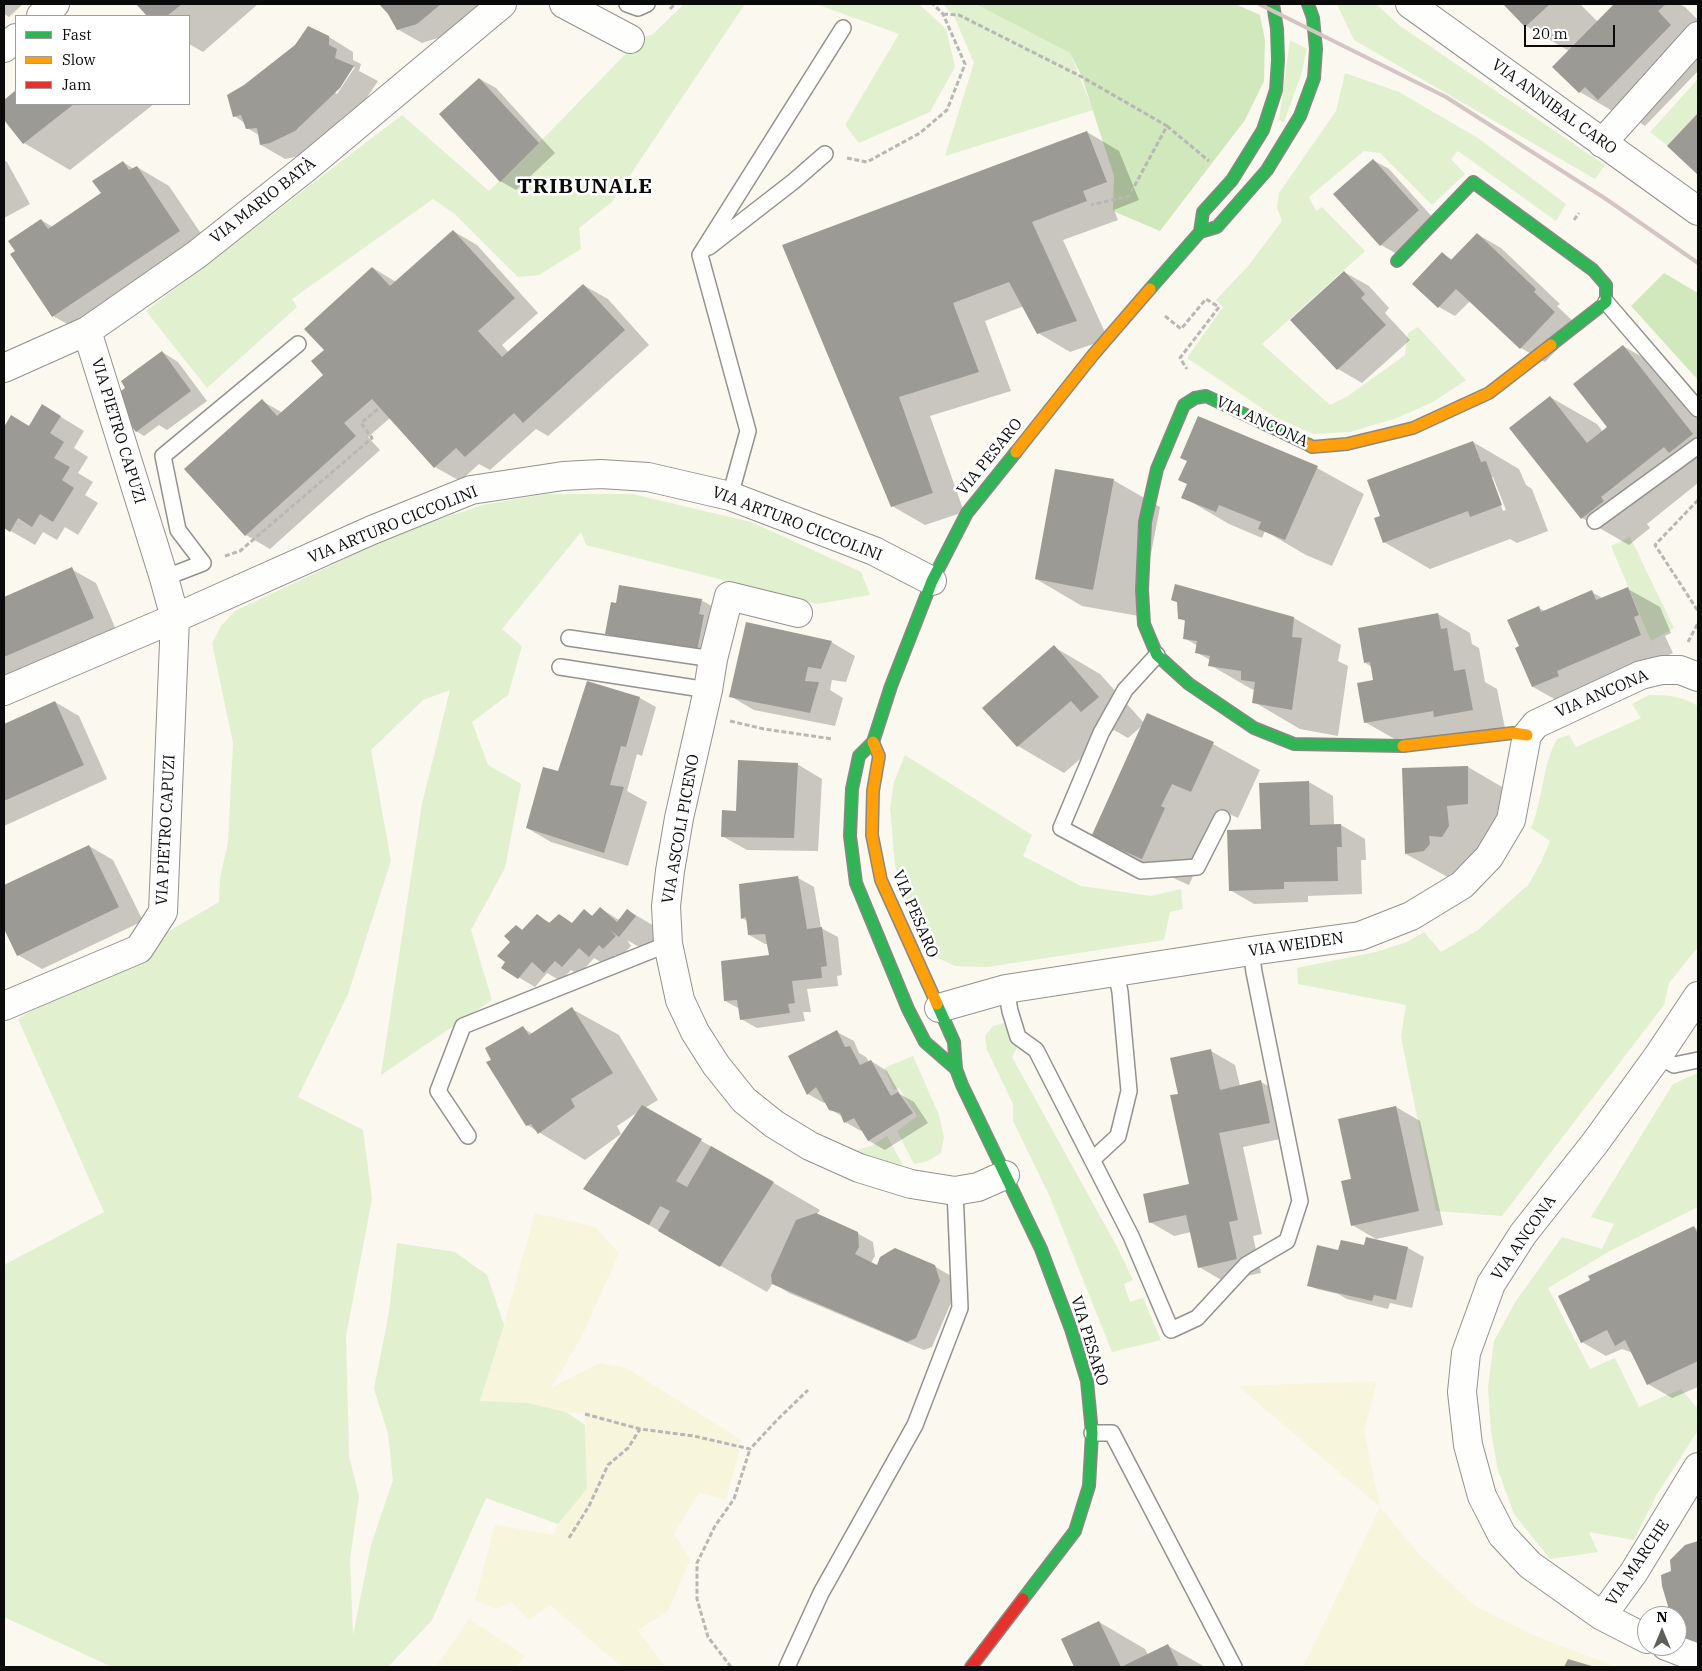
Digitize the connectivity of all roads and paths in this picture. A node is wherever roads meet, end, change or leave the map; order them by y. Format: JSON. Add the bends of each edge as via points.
{"nodes":[{"id":1,"x":55,"y":4,"type":"edge"},
{"id":2,"x":502,"y":4,"type":"edge"},
{"id":3,"x":564,"y":4,"type":"edge"},
{"id":4,"x":628,"y":4,"type":"edge"},
{"id":5,"x":647,"y":4,"type":"edge"},
{"id":6,"x":933,"y":4,"type":"edge"},
{"id":7,"x":1274,"y":4,"type":"edge"},
{"id":8,"x":1308,"y":4,"type":"edge"},
{"id":9,"x":1410,"y":4,"type":"edge"},
{"id":10,"x":943,"y":14,"type":"junction"},
{"id":11,"x":42,"y":15,"type":"edge"},
{"id":12,"x":843,"y":28,"type":"dead end"},
{"id":13,"x":1698,"y":36,"type":"edge"},
{"id":14,"x":15,"y":39,"type":"edge"},
{"id":15,"x":630,"y":39,"type":"dead end"},
{"id":16,"x":4,"y":48,"type":"edge"},
{"id":17,"x":1167,"y":126,"type":"junction"},
{"id":18,"x":1602,"y":143,"type":"junction"},
{"id":19,"x":825,"y":154,"type":"joint"},
{"id":20,"x":1212,"y":163,"type":"dead end"},
{"id":21,"x":1091,"y":205,"type":"dead end"},
{"id":22,"x":1698,"y":211,"type":"edge"},
{"id":23,"x":1579,"y":213,"type":"dead end"},
{"id":24,"x":1574,"y":221,"type":"dead end"},
{"id":25,"x":1200,"y":232,"type":"junction"},
{"id":26,"x":700,"y":255,"type":"junction"},
{"id":27,"x":1398,"y":261,"type":"dead end"},
{"id":28,"x":1606,"y":302,"type":"junction"},
{"id":29,"x":1219,"y":307,"type":"dead end"},
{"id":30,"x":87,"y":331,"type":"junction"},
{"id":31,"x":298,"y":344,"type":"dead end"},
{"id":32,"x":4,"y":368,"type":"edge"},
{"id":33,"x":1195,"y":398,"type":"junction"},
{"id":34,"x":379,"y":408,"type":"dead end"},
{"id":35,"x":1698,"y":409,"type":"edge"},
{"id":36,"x":1698,"y":446,"type":"edge"},
{"id":37,"x":730,"y":496,"type":"junction"},
{"id":38,"x":1698,"y":500,"type":"edge"},
{"id":39,"x":1595,"y":522,"type":"dead end"},
{"id":40,"x":203,"y":563,"type":"junction"},
{"id":41,"x":164,"y":578,"type":"junction"},
{"id":42,"x":932,"y":581,"type":"junction"},
{"id":43,"x":1698,"y":611,"type":"edge"},
{"id":44,"x":798,"y":613,"type":"dead end"},
{"id":45,"x":175,"y":618,"type":"junction"},
{"id":46,"x":1698,"y":623,"type":"edge"},
{"id":47,"x":569,"y":638,"type":"dead end"},
{"id":48,"x":1686,"y":648,"type":"dead end"},
{"id":49,"x":1157,"y":655,"type":"junction"},
{"id":50,"x":712,"y":659,"type":"junction"},
{"id":51,"x":560,"y":666,"type":"dead end"},
{"id":52,"x":1698,"y":677,"type":"edge"},
{"id":53,"x":4,"y":690,"type":"edge"},
{"id":54,"x":708,"y":690,"type":"junction"},
{"id":55,"x":764,"y":729,"type":"dead end"},
{"id":56,"x":1531,"y":729,"type":"junction"},
{"id":57,"x":833,"y":739,"type":"dead end"},
{"id":58,"x":873,"y":742,"type":"junction"},
{"id":59,"x":1222,"y":818,"type":"dead end"},
{"id":60,"x":856,"y":883,"type":"junction"},
{"id":61,"x":668,"y":944,"type":"junction"},
{"id":62,"x":1251,"y":951,"type":"junction"},
{"id":63,"x":1116,"y":972,"type":"junction"},
{"id":64,"x":906,"y":973,"type":"dead end"},
{"id":65,"x":1006,"y":989,"type":"junction"},
{"id":66,"x":1698,"y":996,"type":"edge"},
{"id":67,"x":4,"y":1006,"type":"edge"},
{"id":68,"x":931,"y":1007,"type":"junction"},
{"id":69,"x":1658,"y":1056,"type":"junction"},
{"id":70,"x":1698,"y":1060,"type":"edge"},
{"id":71,"x":956,"y":1069,"type":"junction"},
{"id":72,"x":468,"y":1136,"type":"dead end"},
{"id":73,"x":1092,"y":1160,"type":"junction"},
{"id":74,"x":1005,"y":1175,"type":"junction"},
{"id":75,"x":955,"y":1191,"type":"junction"},
{"id":76,"x":808,"y":1390,"type":"dead end"},
{"id":77,"x":585,"y":1414,"type":"dead end"},
{"id":78,"x":640,"y":1428,"type":"junction"},
{"id":79,"x":1092,"y":1433,"type":"junction"},
{"id":80,"x":750,"y":1449,"type":"junction"},
{"id":81,"x":1698,"y":1467,"type":"edge"},
{"id":82,"x":569,"y":1538,"type":"dead end"},
{"id":83,"x":1602,"y":1616,"type":"junction"},
{"id":84,"x":1637,"y":1634,"type":"edge"},
{"id":85,"x":731,"y":1667,"type":"edge"},
{"id":86,"x":787,"y":1667,"type":"edge"},
{"id":87,"x":971,"y":1667,"type":"edge"},
{"id":88,"x":1234,"y":1667,"type":"edge"}],
"edges":[{"from":1,"to":11,"type":"street"},
{"from":2,"to":30,"type":"street","name":"VIA MARIO BATÀ","via":[[196,255]]},
{"from":3,"to":15,"type":"street"},
{"from":4,"to":5,"type":"lane","via":[[638,8]]},
{"from":6,"to":10,"type":"path"},
{"from":7,"to":25,"type":"street","name":"VIA PESARO","via":[[1278,60],[1276,90],[1263,130],[1232,180],[1203,212]]},
{"from":8,"to":25,"type":"street","name":"VIA PESARO","via":[[1316,49],[1314,78],[1300,116],[1267,170],[1218,227]]},
{"from":9,"to":18,"type":"street","name":"VIA ANNIBAL CARO"},
{"from":10,"to":17,"type":"path","via":[[959,15],[1082,77]]},
{"from":10,"to":19,"type":"path","via":[[965,64],[947,110],[920,133],[867,162]]},
{"from":12,"to":26,"type":"lane"},
{"from":13,"to":18,"type":"street"},
{"from":14,"to":16,"type":"street"},
{"from":17,"to":20,"type":"path"},
{"from":17,"to":21,"type":"path","via":[[1129,196]]},
{"from":18,"to":22,"type":"street","name":"VIA ANNIBAL CARO"},
{"from":19,"to":26,"type":"lane"},
{"from":23,"to":24,"type":"path"},
{"from":25,"to":42,"type":"street","name":"VIA PESARO","via":[[1093,355],[966,513]]},
{"from":26,"to":37,"type":"lane","via":[[748,431]]},
{"from":27,"to":28,"type":"street","via":[[1473,182],[1593,270],[1606,285]]},
{"from":28,"to":33,"type":"street","name":"VIA ANCONA","via":[[1489,393],[1413,428],[1347,444],[1312,447],[1206,396]]},
{"from":28,"to":35,"type":"lane"},
{"from":29,"to":33,"type":"path","via":[[1180,358],[1195,384]]},
{"from":30,"to":32,"type":"street","name":"VIA MARIO BATÀ"},
{"from":30,"to":41,"type":"street","name":"VIA PIETRO CAPUZI"},
{"from":31,"to":40,"type":"lane","via":[[163,456],[178,530]]},
{"from":33,"to":49,"type":"street","name":"VIA ANCONA","via":[[1184,405],[1157,469],[1145,522],[1144,624]]},
{"from":34,"to":40,"type":"path","via":[[361,423],[372,438],[240,552]]},
{"from":36,"to":39,"type":"lane"},
{"from":37,"to":42,"type":"street","name":"VIA ARTURO CICCOLINI","via":[[874,551]]},
{"from":37,"to":45,"type":"street","name":"VIA ARTURO CICCOLINI","via":[[648,477],[601,474],[564,476],[471,490],[372,530]]},
{"from":38,"to":43,"type":"path","via":[[1655,545]]},
{"from":40,"to":41,"type":"lane"},
{"from":41,"to":45,"type":"street","name":"VIA PIETRO CAPUZI"},
{"from":42,"to":58,"type":"street","name":"VIA PESARO"},
{"from":44,"to":50,"type":"street","name":"VIA ASCOLI PICENO","via":[[729,596]]},
{"from":45,"to":53,"type":"street"},
{"from":45,"to":67,"type":"street","name":"VIA PIETRO CAPUZI","via":[[163,912],[139,948]]},
{"from":46,"to":48,"type":"path"},
{"from":47,"to":50,"type":"lane"},
{"from":49,"to":56,"type":"street","name":"VIA ANCONA","via":[[1189,684],[1254,728],[1294,744],[1401,746]]},
{"from":49,"to":59,"type":"lane","via":[[1125,690],[1115,707],[1061,828],[1141,871],[1160,870],[1197,867]]},
{"from":50,"to":54,"type":"street","name":"VIA ASCOLI PICENO"},
{"from":51,"to":54,"type":"lane"},
{"from":52,"to":56,"type":"street","name":"VIA ANCONA","via":[[1680,670],[1641,675]]},
{"from":54,"to":61,"type":"street","name":"VIA ASCOLI PICENO","via":[[670,871],[666,906]]},
{"from":55,"to":57,"type":"path"},
{"from":56,"to":62,"type":"street","name":"VIA WEIDEN","via":[[1511,820],[1489,857],[1462,885],[1411,916],[1360,936]]},
{"from":58,"to":60,"type":"street","name":"VIA PESARO","via":[[859,756],[852,789],[850,836]]},
{"from":58,"to":68,"type":"street","name":"VIA PESARO","via":[[879,756],[873,791],[872,834],[881,880]]},
{"from":60,"to":64,"type":"street","name":"VIA PESARO","via":[[866,885]]},
{"from":60,"to":71,"type":"street","name":"VIA PESARO","via":[[925,1042]]},
{"from":61,"to":72,"type":"lane","via":[[463,1026],[438,1090]]},
{"from":61,"to":75,"type":"street","name":"VIA ASCOLI PICENO","via":[[680,1000],[695,1032],[744,1100],[774,1124],[810,1146],[859,1168],[912,1184]]},
{"from":62,"to":63,"type":"street","name":"VIA WEIDEN"},
{"from":62,"to":73,"type":"lane","via":[[1300,1200],[1287,1241],[1246,1265],[1197,1318],[1171,1330],[1131,1236]]},
{"from":63,"to":65,"type":"street","name":"VIA WEIDEN"},
{"from":63,"to":73,"type":"lane","via":[[1129,1091],[1118,1136]]},
{"from":65,"to":68,"type":"street","name":"VIA WEIDEN"},
{"from":65,"to":73,"type":"lane","via":[[1018,1037],[1036,1050]]},
{"from":66,"to":69,"type":"street","name":"VIA ANCONA"},
{"from":68,"to":71,"type":"street","name":"VIA PESARO","via":[[954,1042]]},
{"from":69,"to":70,"type":"lane","via":[[1674,1065]]},
{"from":69,"to":83,"type":"street","name":"VIA ANCONA","via":[[1595,1144],[1523,1234],[1491,1284],[1466,1353],[1462,1392],[1468,1445],[1482,1496],[1502,1535],[1530,1565]]},
{"from":71,"to":74,"type":"street","name":"VIA PESARO"},
{"from":74,"to":75,"type":"street","name":"VIA ASCOLI PICENO","via":[[978,1187]]},
{"from":74,"to":79,"type":"street","name":"VIA PESARO","via":[[1041,1249],[1071,1329],[1087,1381]]},
{"from":75,"to":86,"type":"lane","via":[[960,1308],[915,1426],[821,1593]]},
{"from":76,"to":80,"type":"path"},
{"from":77,"to":78,"type":"path"},
{"from":78,"to":80,"type":"path"},
{"from":78,"to":82,"type":"path","via":[[628,1448],[608,1465],[589,1506]]},
{"from":79,"to":87,"type":"street","name":"VIA PESARO","via":[[1089,1486],[1075,1531]]},
{"from":79,"to":88,"type":"lane","via":[[1112,1433]]},
{"from":80,"to":85,"type":"path","via":[[734,1499],[715,1526],[697,1563],[697,1599],[708,1637]]},
{"from":81,"to":83,"type":"street","name":"VIA MARCHE","via":[[1634,1572]]},
{"from":83,"to":84,"type":"street","name":"VIA MARCHE"}]}
